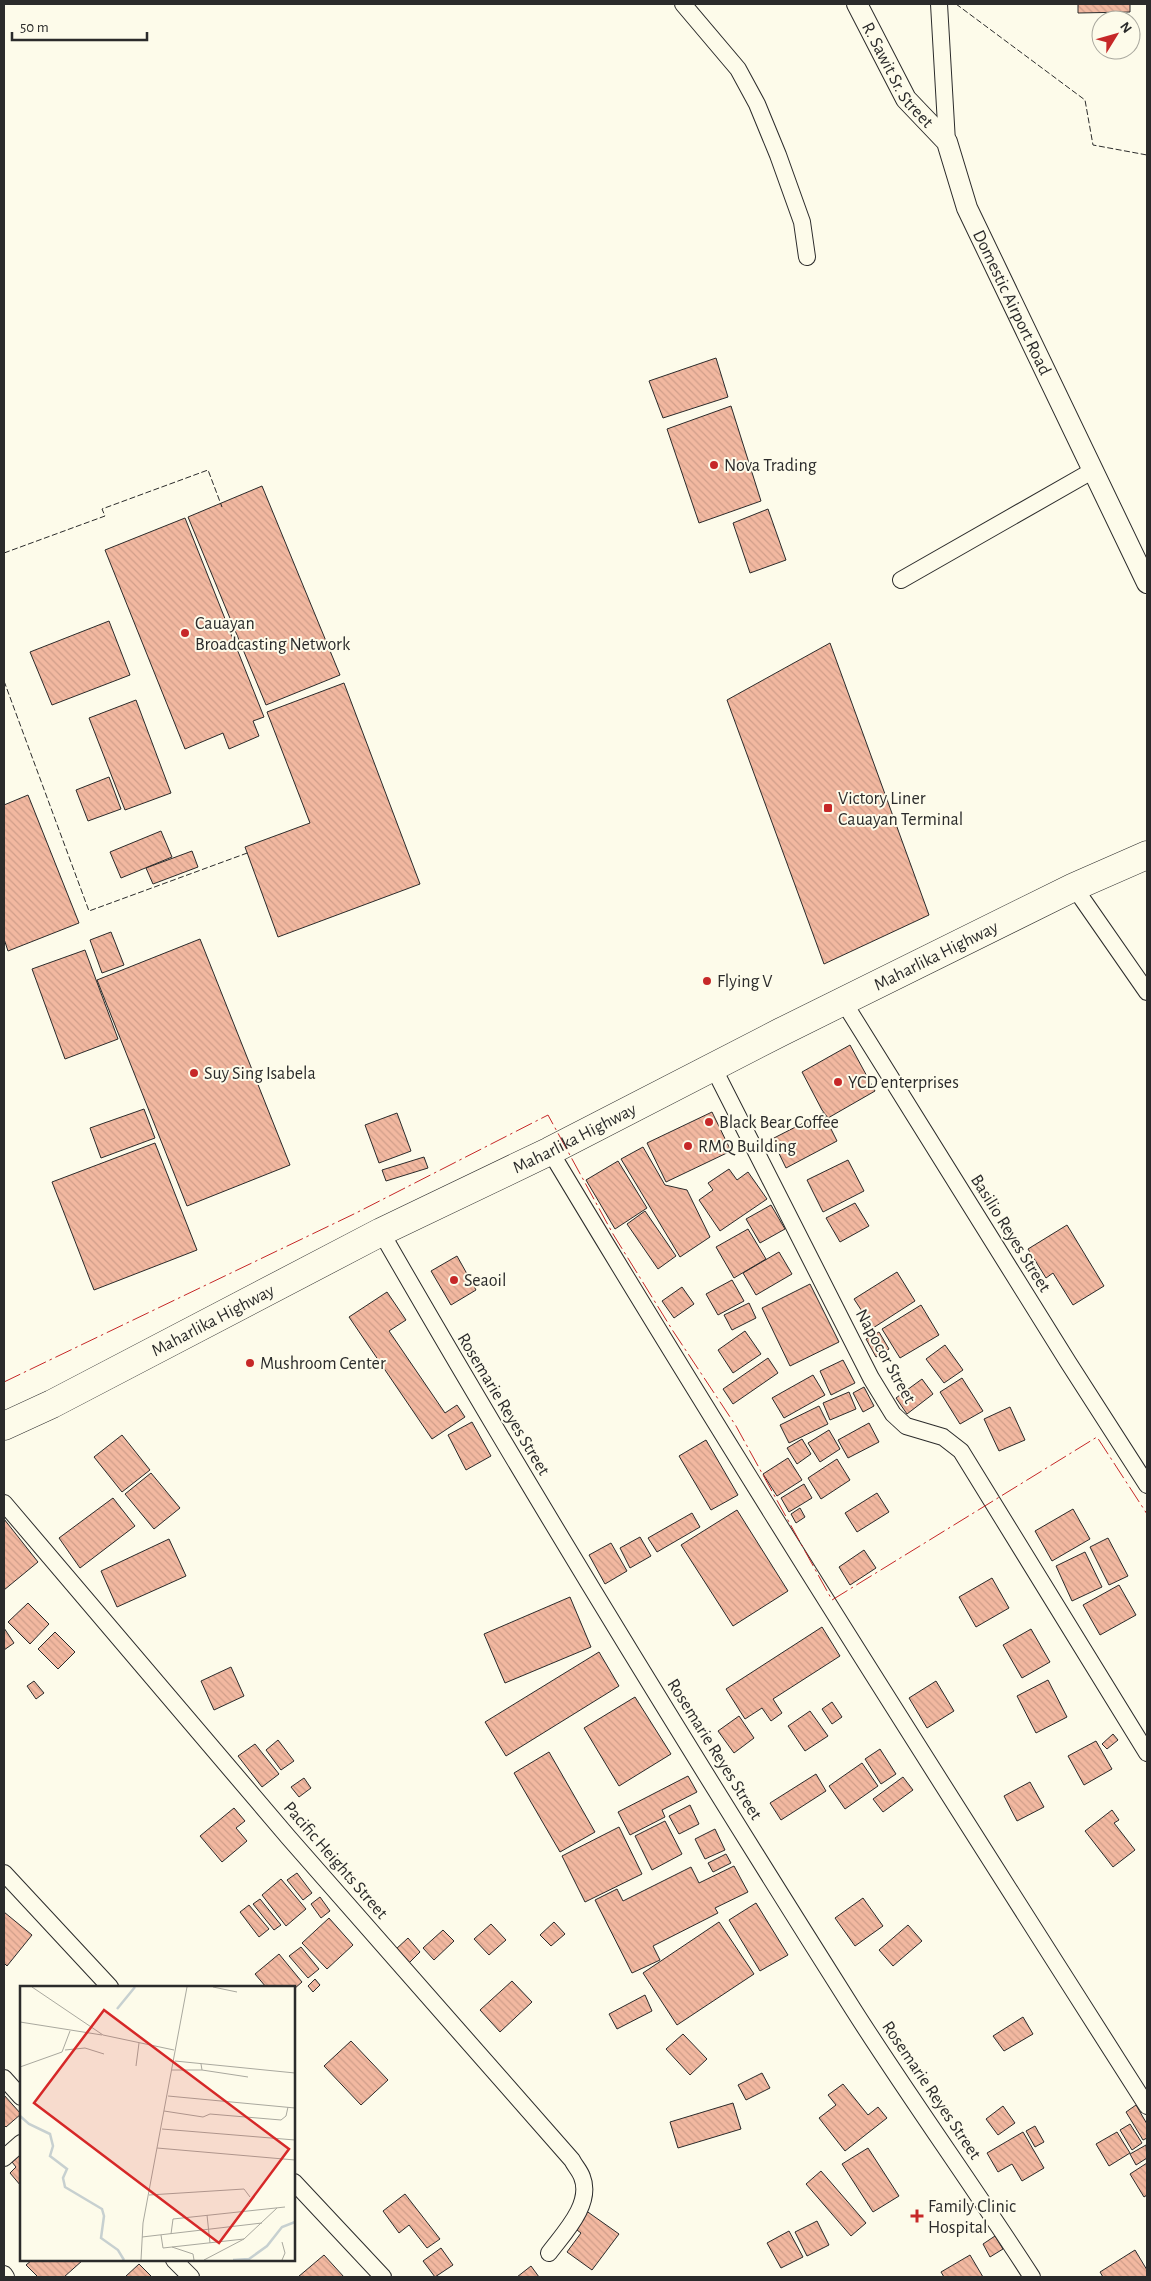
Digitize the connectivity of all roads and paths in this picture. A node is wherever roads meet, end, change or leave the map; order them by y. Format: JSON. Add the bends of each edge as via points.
{"nodes":[{"id":1,"x":683,"y":4,"type":"edge"},
{"id":2,"x":857,"y":4,"type":"edge"},
{"id":3,"x":940,"y":4,"type":"edge"},
{"id":4,"x":947,"y":142,"type":"junction"},
{"id":5,"x":807,"y":257,"type":"dead end"},
{"id":6,"x":1092,"y":471,"type":"junction"},
{"id":7,"x":901,"y":580,"type":"dead end"},
{"id":8,"x":1147,"y":583,"type":"edge"},
{"id":9,"x":1147,"y":855,"type":"edge"},
{"id":10,"x":1074,"y":888,"type":"junction"},
{"id":11,"x":1147,"y":992,"type":"edge"},
{"id":12,"x":843,"y":1001,"type":"junction"},
{"id":13,"x":713,"y":1067,"type":"junction"},
{"id":14,"x":550,"y":1151,"type":"junction"},
{"id":15,"x":381,"y":1232,"type":"junction"},
{"id":16,"x":4,"y":1426,"type":"edge"},
{"id":17,"x":1147,"y":1485,"type":"edge"},
{"id":18,"x":4,"y":1503,"type":"edge"},
{"id":19,"x":1147,"y":1753,"type":"edge"},
{"id":20,"x":4,"y":1873,"type":"edge"},
{"id":21,"x":109,"y":1986,"type":"edge"},
{"id":22,"x":4,"y":2078,"type":"edge"},
{"id":23,"x":20,"y":2096,"type":"edge"},
{"id":24,"x":1147,"y":2106,"type":"edge"},
{"id":25,"x":20,"y":2144,"type":"edge"},
{"id":26,"x":4,"y":2158,"type":"edge"},
{"id":27,"x":295,"y":2183,"type":"edge"},
{"id":28,"x":549,"y":2253,"type":"dead end"},
{"id":29,"x":175,"y":2261,"type":"edge"},
{"id":30,"x":4,"y":2274,"type":"edge"},
{"id":31,"x":6,"y":2277,"type":"edge"},
{"id":32,"x":191,"y":2277,"type":"edge"},
{"id":33,"x":382,"y":2277,"type":"edge"},
{"id":34,"x":1032,"y":2277,"type":"edge"}],
"edges":[{"from":1,"to":5,"type":"street","via":[[738,69],[756,104],[802,222]]},
{"from":2,"to":4,"type":"street","name":"R. Sawit Sr. Street","via":[[906,99]]},
{"from":3,"to":4,"type":"street","name":"Domestic Airport Road"},
{"from":4,"to":6,"type":"street","name":"Domestic Airport Road","via":[[967,208]]},
{"from":6,"to":7,"type":"street"},
{"from":6,"to":8,"type":"street","name":"Domestic Airport Road"},
{"from":9,"to":10,"type":"highway","name":"Maharlika Highway"},
{"from":10,"to":11,"type":"street"},
{"from":10,"to":12,"type":"highway","name":"Maharlika Highway"},
{"from":12,"to":13,"type":"highway","name":"Maharlika Highway"},
{"from":12,"to":17,"type":"street","name":"Basilio Reyes Street"},
{"from":13,"to":14,"type":"highway","name":"Maharlika Highway"},
{"from":13,"to":19,"type":"street","name":"Napocor Street","via":[[871,1378],[893,1414],[906,1426],[943,1437],[961,1451]]},
{"from":14,"to":15,"type":"highway","name":"Maharlika Highway"},
{"from":14,"to":24,"type":"street","via":[[632,1289],[877,1682]]},
{"from":15,"to":16,"type":"highway","name":"Maharlika Highway"},
{"from":15,"to":34,"type":"street","name":"Rosemarie Reyes Street","via":[[501,1439],[845,1996]]},
{"from":18,"to":28,"type":"street","name":"Pacific Heights Street","via":[[289,1838],[572,2160],[583,2178],[584,2192],[571,2223]]},
{"from":20,"to":21,"type":"street"},
{"from":22,"to":23,"type":"street"},
{"from":25,"to":26,"type":"street"},
{"from":27,"to":33,"type":"street"},
{"from":29,"to":32,"type":"street"},
{"from":30,"to":31,"type":"street"}]}
